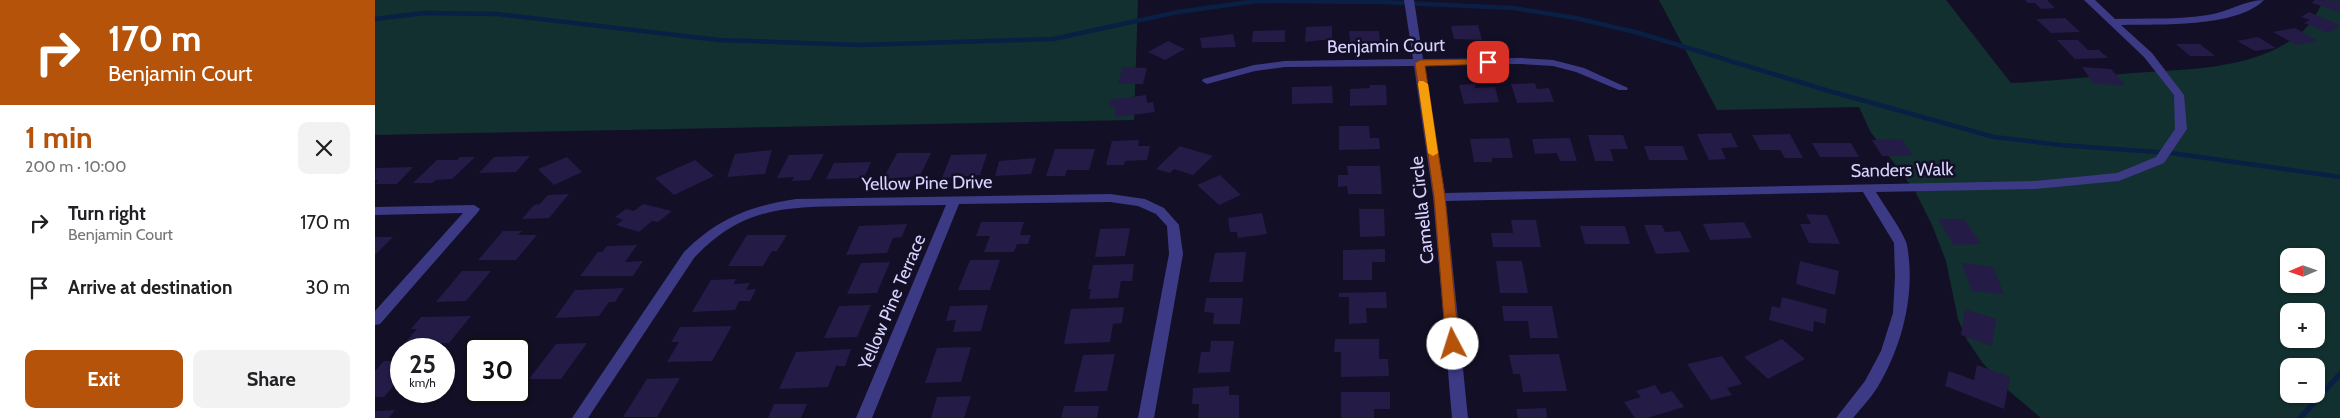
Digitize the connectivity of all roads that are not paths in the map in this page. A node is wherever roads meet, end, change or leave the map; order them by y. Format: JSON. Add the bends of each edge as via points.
{"nodes":[{"id":1,"x":1409,"y":0,"type":"edge"},
{"id":2,"x":2089,"y":0,"type":"edge"},
{"id":3,"x":2259,"y":0,"type":"edge"},
{"id":4,"x":2113,"y":22,"type":"junction"},
{"id":5,"x":1420,"y":63,"type":"junction"},
{"id":6,"x":1207,"y":81,"type":"dead end"},
{"id":7,"x":1623,"y":88,"type":"dead end"},
{"id":8,"x":1867,"y":188,"type":"junction"},
{"id":9,"x":1439,"y":197,"type":"junction"},
{"id":10,"x":954,"y":201,"type":"junction"},
{"id":11,"x":375,"y":211,"type":"edge"},
{"id":12,"x":375,"y":320,"type":"edge"},
{"id":13,"x":580,"y":418,"type":"edge"},
{"id":14,"x":864,"y":418,"type":"edge"},
{"id":15,"x":1146,"y":418,"type":"edge"},
{"id":16,"x":1460,"y":418,"type":"edge"},
{"id":17,"x":1844,"y":418,"type":"edge"}],
"edges":[{"from":1,"to":5,"type":"street","name":"Camella Circle"},
{"from":2,"to":4,"type":"street","name":"Sanders Walk"},
{"from":3,"to":4,"type":"street","via":[[2251,6],[2221,15]]},
{"from":4,"to":8,"type":"street","name":"Sanders Walk","via":[[2148,54],[2179,95],[2181,129],[2159,160],[2119,176],[2044,184]]},
{"from":5,"to":6,"type":"street","name":"Benjamin Court","via":[[1285,64],[1254,68]]},
{"from":5,"to":7,"type":"street","name":"Benjamin Court","via":[[1553,63]]},
{"from":5,"to":9,"type":"street","name":"Camella Circle"},
{"from":8,"to":9,"type":"street","name":"Sanders Walk"},
{"from":8,"to":17,"type":"street","via":[[1900,243],[1903,276],[1900,313],[1888,351],[1871,385]]},
{"from":9,"to":16,"type":"street","name":"Camella Circle"},
{"from":10,"to":13,"type":"street","name":"Yellow Pine Drive","via":[[796,203],[743,214],[720,227],[703,238],[689,255]]},
{"from":10,"to":14,"type":"street","name":"Yellow Pine Terrace"},
{"from":10,"to":15,"type":"street","name":"Yellow Pine Drive","via":[[1110,198],[1141,202],[1160,211],[1173,225],[1176,254]]},
{"from":11,"to":12,"type":"street","via":[[473,209]]}]}
